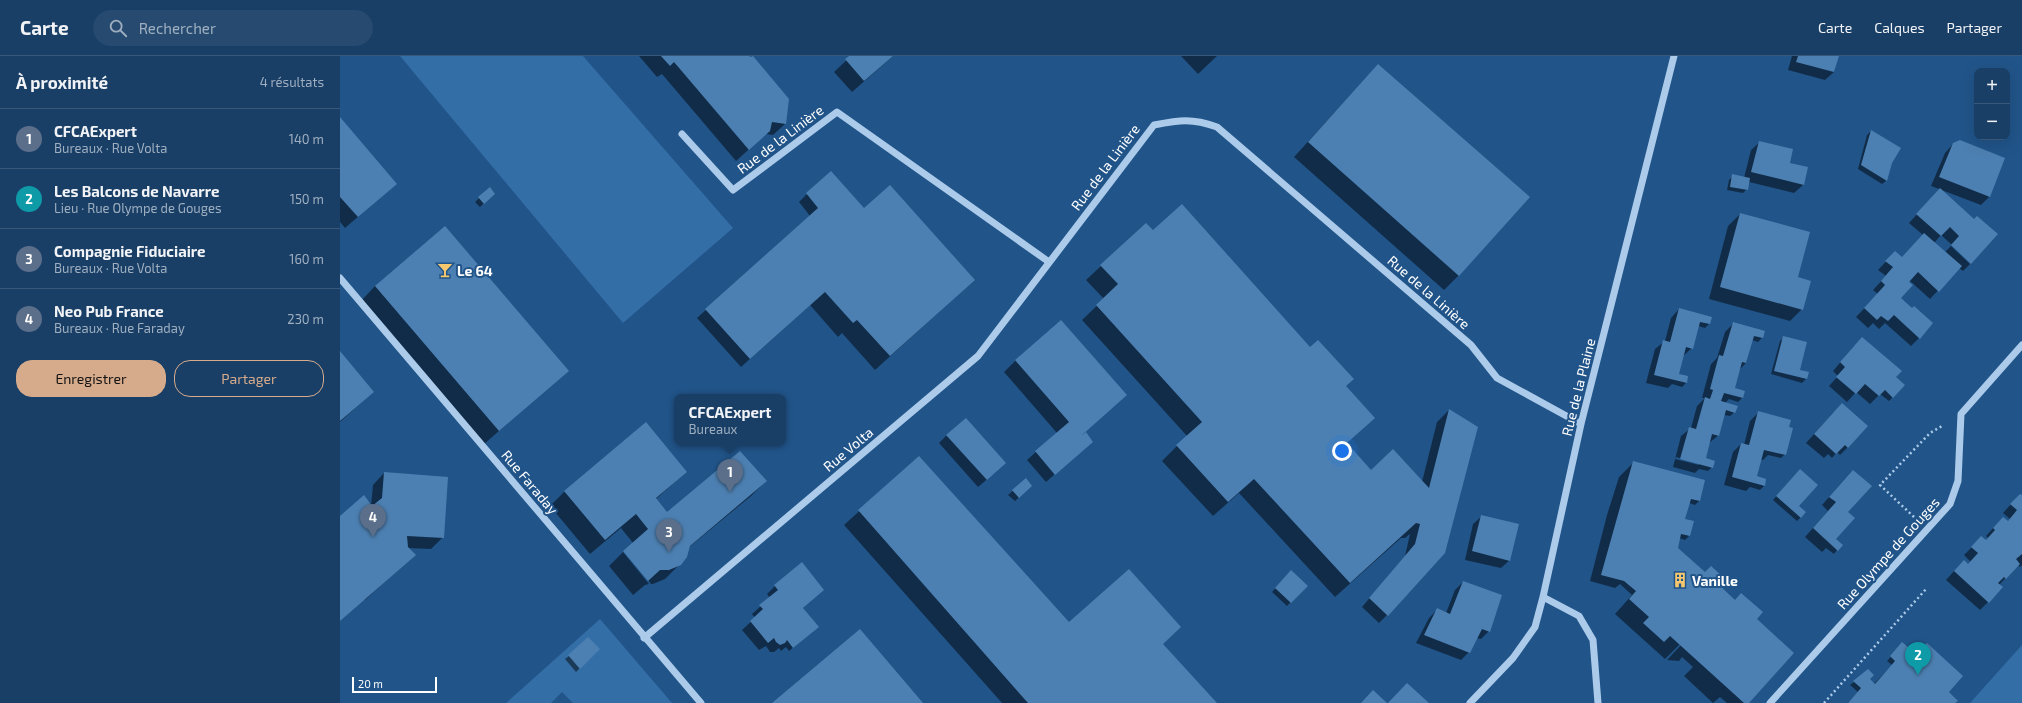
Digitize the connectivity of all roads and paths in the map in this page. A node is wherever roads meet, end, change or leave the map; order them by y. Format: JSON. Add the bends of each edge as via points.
{"nodes":[{"id":1,"x":1674,"y":56,"type":"edge"},
{"id":2,"x":682,"y":134,"type":"dead end"},
{"id":3,"x":1049,"y":262,"type":"junction"},
{"id":4,"x":340,"y":278,"type":"edge"},
{"id":5,"x":2022,"y":345,"type":"edge"},
{"id":6,"x":1961,"y":414,"type":"junction"},
{"id":7,"x":1581,"y":424,"type":"junction"},
{"id":8,"x":1927,"y":529,"type":"junction"},
{"id":9,"x":1926,"y":588,"type":"dead end"},
{"id":10,"x":1543,"y":598,"type":"junction"},
{"id":11,"x":644,"y":638,"type":"junction"},
{"id":12,"x":701,"y":703,"type":"edge"},
{"id":13,"x":1470,"y":703,"type":"edge"},
{"id":14,"x":1598,"y":703,"type":"edge"},
{"id":15,"x":1770,"y":703,"type":"edge"},
{"id":16,"x":1824,"y":703,"type":"edge"}],
"edges":[{"from":1,"to":7,"type":"street","name":"Rue de la Plaine"},
{"from":2,"to":3,"type":"street","name":"Rue de la Linière","via":[[733,190],[838,112]]},
{"from":3,"to":7,"type":"street","name":"Rue de la Linière","via":[[1154,125],[1181,119],[1198,120],[1217,127],[1471,345],[1497,378]]},
{"from":3,"to":11,"type":"street","name":"Rue Volta","via":[[978,356]]},
{"from":4,"to":11,"type":"street","name":"Rue Faraday"},
{"from":5,"to":6,"type":"street"},
{"from":6,"to":8,"type":"street","name":"Rue Olympe de Gouges","via":[[1958,481],[1950,504]]},
{"from":6,"to":8,"type":"path","via":[[1930,433],[1880,486]]},
{"from":7,"to":10,"type":"street","name":"Rue de la Plaine"},
{"from":8,"to":15,"type":"street","name":"Rue Olympe de Gouges"},
{"from":9,"to":16,"type":"path"},
{"from":10,"to":13,"type":"street","name":"Rue de la Plaine","via":[[1535,627],[1518,652]]},
{"from":10,"to":14,"type":"street","via":[[1579,616],[1593,640]]},
{"from":11,"to":12,"type":"street","name":"Rue Faraday"}]}
